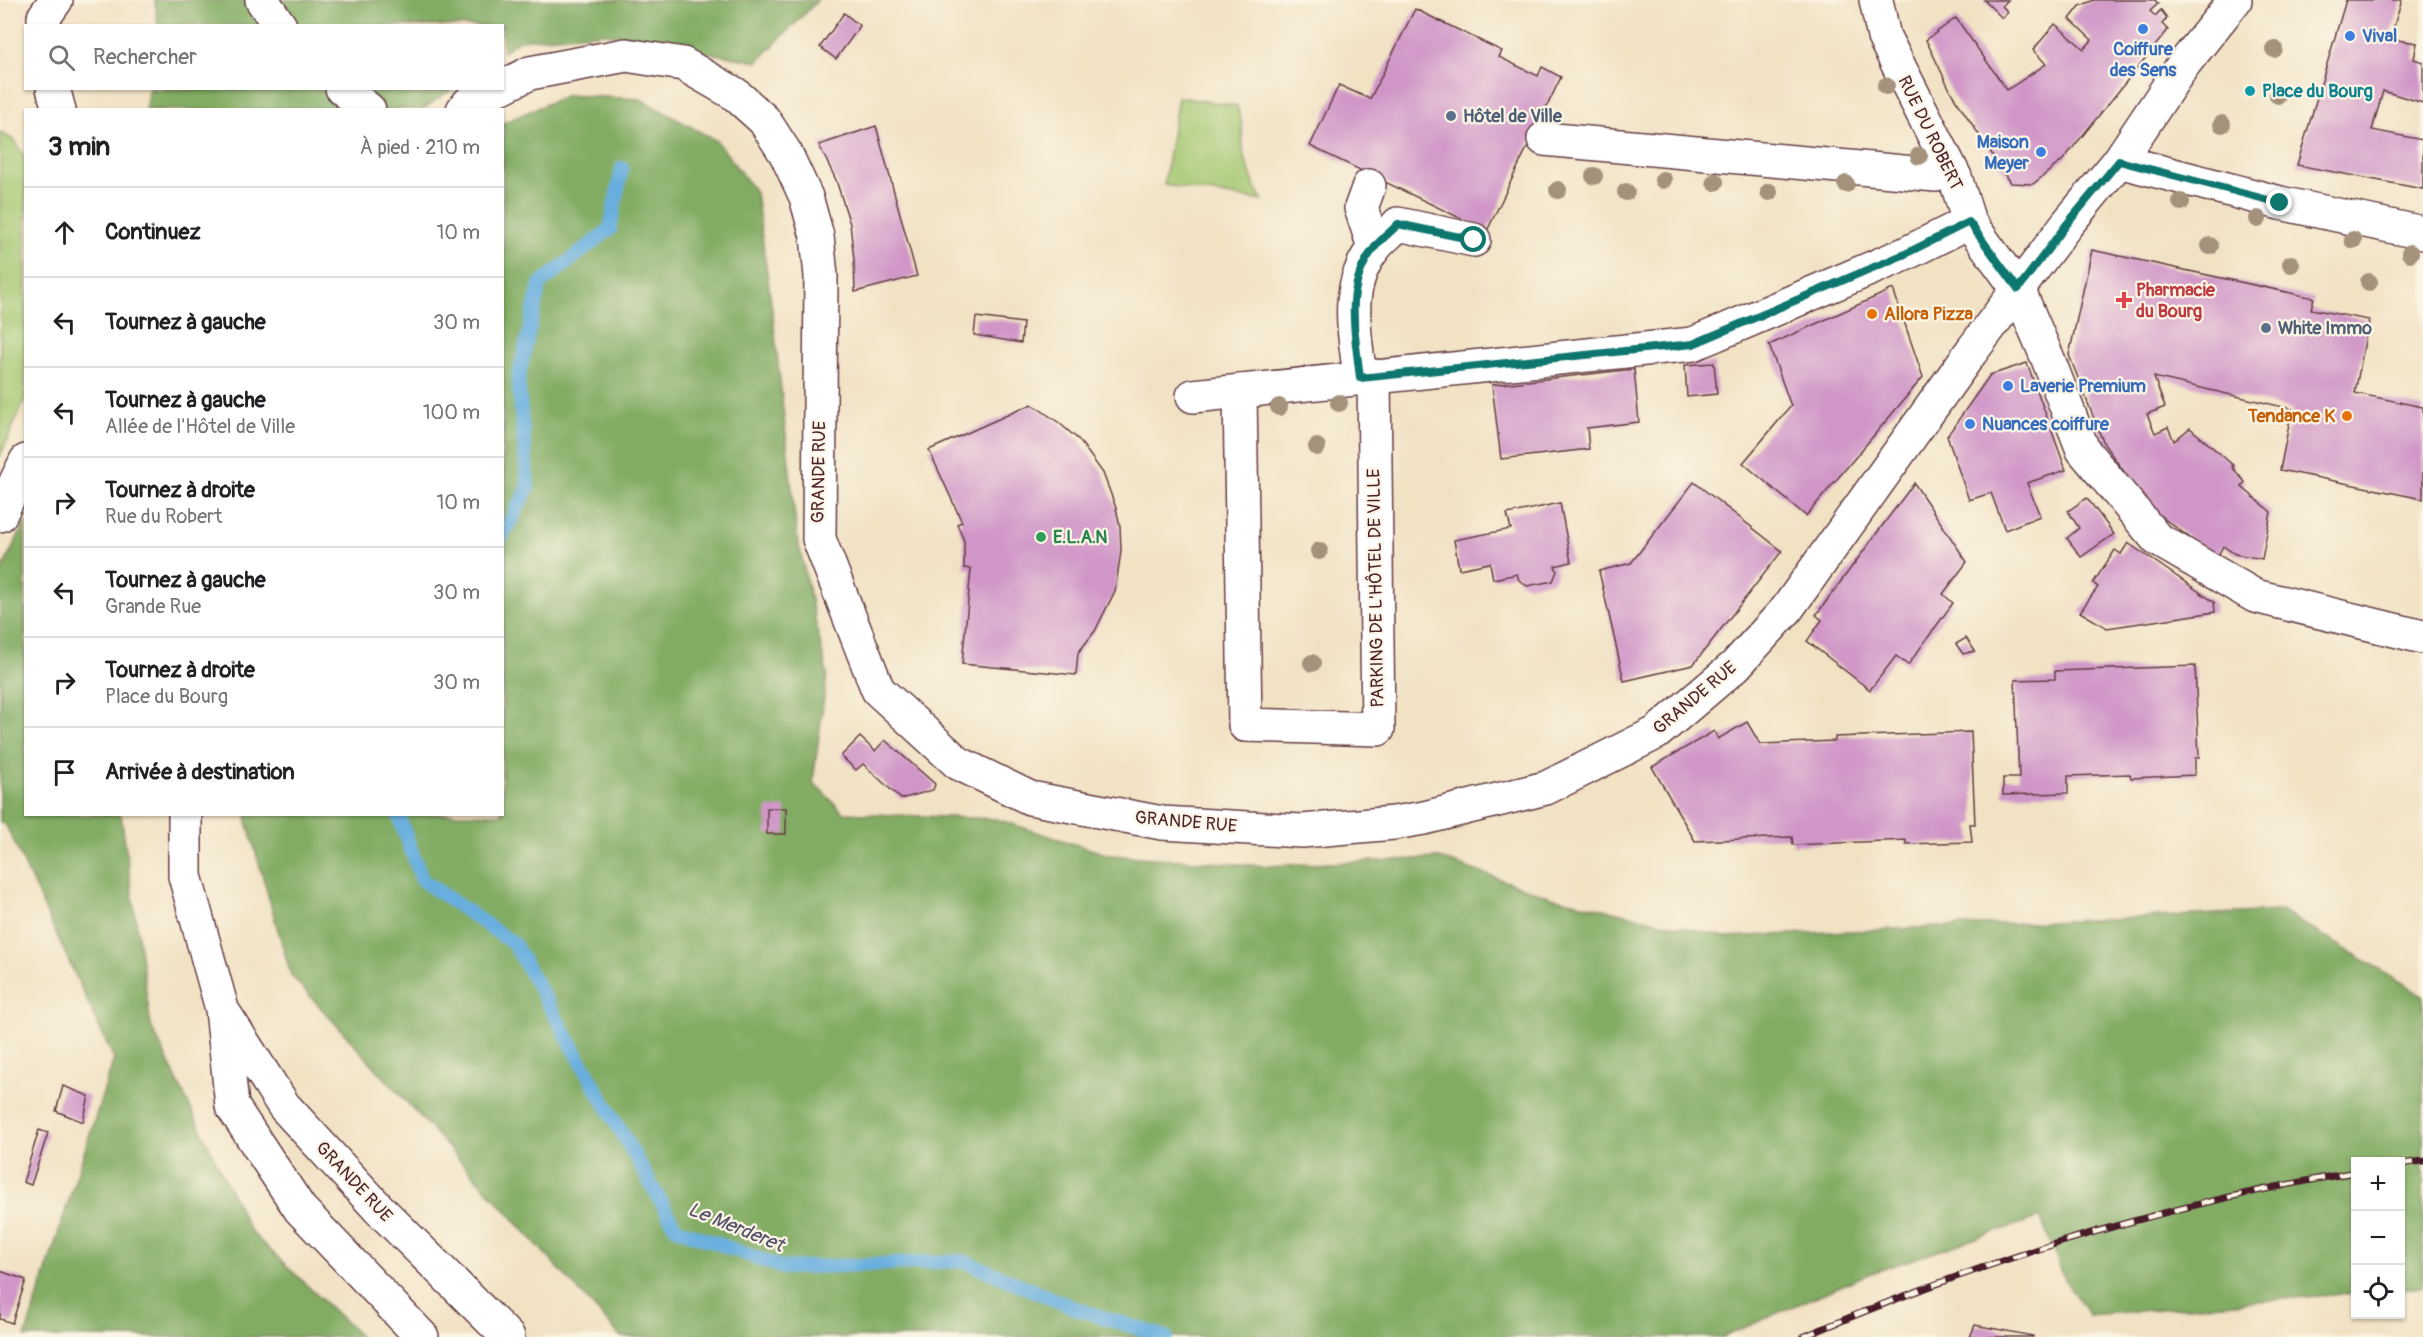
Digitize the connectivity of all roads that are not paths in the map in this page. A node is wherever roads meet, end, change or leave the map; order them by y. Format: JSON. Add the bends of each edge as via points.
{"nodes":[{"id":1,"x":56,"y":0,"type":"edge"},
{"id":2,"x":262,"y":0,"type":"edge"},
{"id":3,"x":1876,"y":0,"type":"edge"},
{"id":4,"x":2235,"y":0,"type":"edge"},
{"id":5,"x":44,"y":24,"type":"edge"},
{"id":6,"x":279,"y":24,"type":"edge"},
{"id":7,"x":504,"y":87,"type":"edge"},
{"id":8,"x":54,"y":90,"type":"edge"},
{"id":9,"x":344,"y":90,"type":"edge"},
{"id":10,"x":497,"y":90,"type":"edge"},
{"id":11,"x":58,"y":108,"type":"edge"},
{"id":12,"x":367,"y":108,"type":"edge"},
{"id":13,"x":465,"y":108,"type":"edge"},
{"id":14,"x":1544,"y":139,"type":"dead end"},
{"id":15,"x":2119,"y":161,"type":"junction"},
{"id":16,"x":1936,"y":175,"type":"dead end"},
{"id":17,"x":1369,"y":186,"type":"dead end"},
{"id":18,"x":1969,"y":222,"type":"junction"},
{"id":19,"x":2423,"y":233,"type":"edge"},
{"id":20,"x":1474,"y":240,"type":"dead end"},
{"id":21,"x":1374,"y":247,"type":"junction"},
{"id":22,"x":2018,"y":289,"type":"junction"},
{"id":23,"x":1367,"y":377,"type":"junction"},
{"id":24,"x":1240,"y":391,"type":"junction"},
{"id":25,"x":1193,"y":396,"type":"dead end"},
{"id":26,"x":24,"y":465,"type":"edge"},
{"id":27,"x":0,"y":515,"type":"edge"},
{"id":28,"x":2423,"y":637,"type":"edge"},
{"id":29,"x":184,"y":816,"type":"edge"},
{"id":30,"x":222,"y":1009,"type":"junction"},
{"id":31,"x":422,"y":1337,"type":"edge"},
{"id":32,"x":508,"y":1337,"type":"edge"}],
"edges":[{"from":1,"to":5,"type":"street","via":[[44,17]]},
{"from":2,"to":6,"type":"street"},
{"from":3,"to":18,"type":"street","name":"RUE DU ROBERT","via":[[1884,38],[1955,177]]},
{"from":4,"to":15,"type":"street","via":[[2183,65]]},
{"from":7,"to":22,"type":"street","name":"GRANDE RUE","via":[[530,74],[626,55],[683,64],[735,94],[764,120],[786,154],[806,197],[817,236],[821,276],[819,538],[878,690],[958,763],[1030,798],[1162,823],[1302,831],[1424,818],[1546,788],[1656,733],[1735,666],[1787,609]]},
{"from":8,"to":11,"type":"street"},
{"from":9,"to":12,"type":"street"},
{"from":10,"to":13,"type":"street","name":"GRANDE RUE"},
{"from":14,"to":16,"type":"street"},
{"from":15,"to":19,"type":"street","via":[[2280,203]]},
{"from":15,"to":22,"type":"street","name":"GRANDE RUE"},
{"from":17,"to":21,"type":"street","via":[[1361,208]]},
{"from":18,"to":22,"type":"street","name":"RUE DU ROBERT"},
{"from":18,"to":23,"type":"street","via":[[1905,254],[1693,344]]},
{"from":20,"to":21,"type":"street","via":[[1398,224]]},
{"from":21,"to":23,"type":"street","via":[[1352,300]]},
{"from":22,"to":28,"type":"street","name":"RUE DU ROBERT","via":[[2082,450],[2157,539],[2255,596]]},
{"from":23,"to":24,"type":"street"},
{"from":23,"to":24,"type":"street","name":"PARKING DE L'HÔTEL DE VILLE","via":[[1378,729],[1245,725]]},
{"from":24,"to":25,"type":"street"},
{"from":26,"to":27,"type":"street"},
{"from":29,"to":30,"type":"street","name":"GRANDE RUE","via":[[185,876]]},
{"from":30,"to":31,"type":"street","name":"GRANDE RUE","via":[[232,1106],[300,1209]]},
{"from":30,"to":32,"type":"street","name":"GRANDE RUE","via":[[284,1106],[379,1209]]}]}
